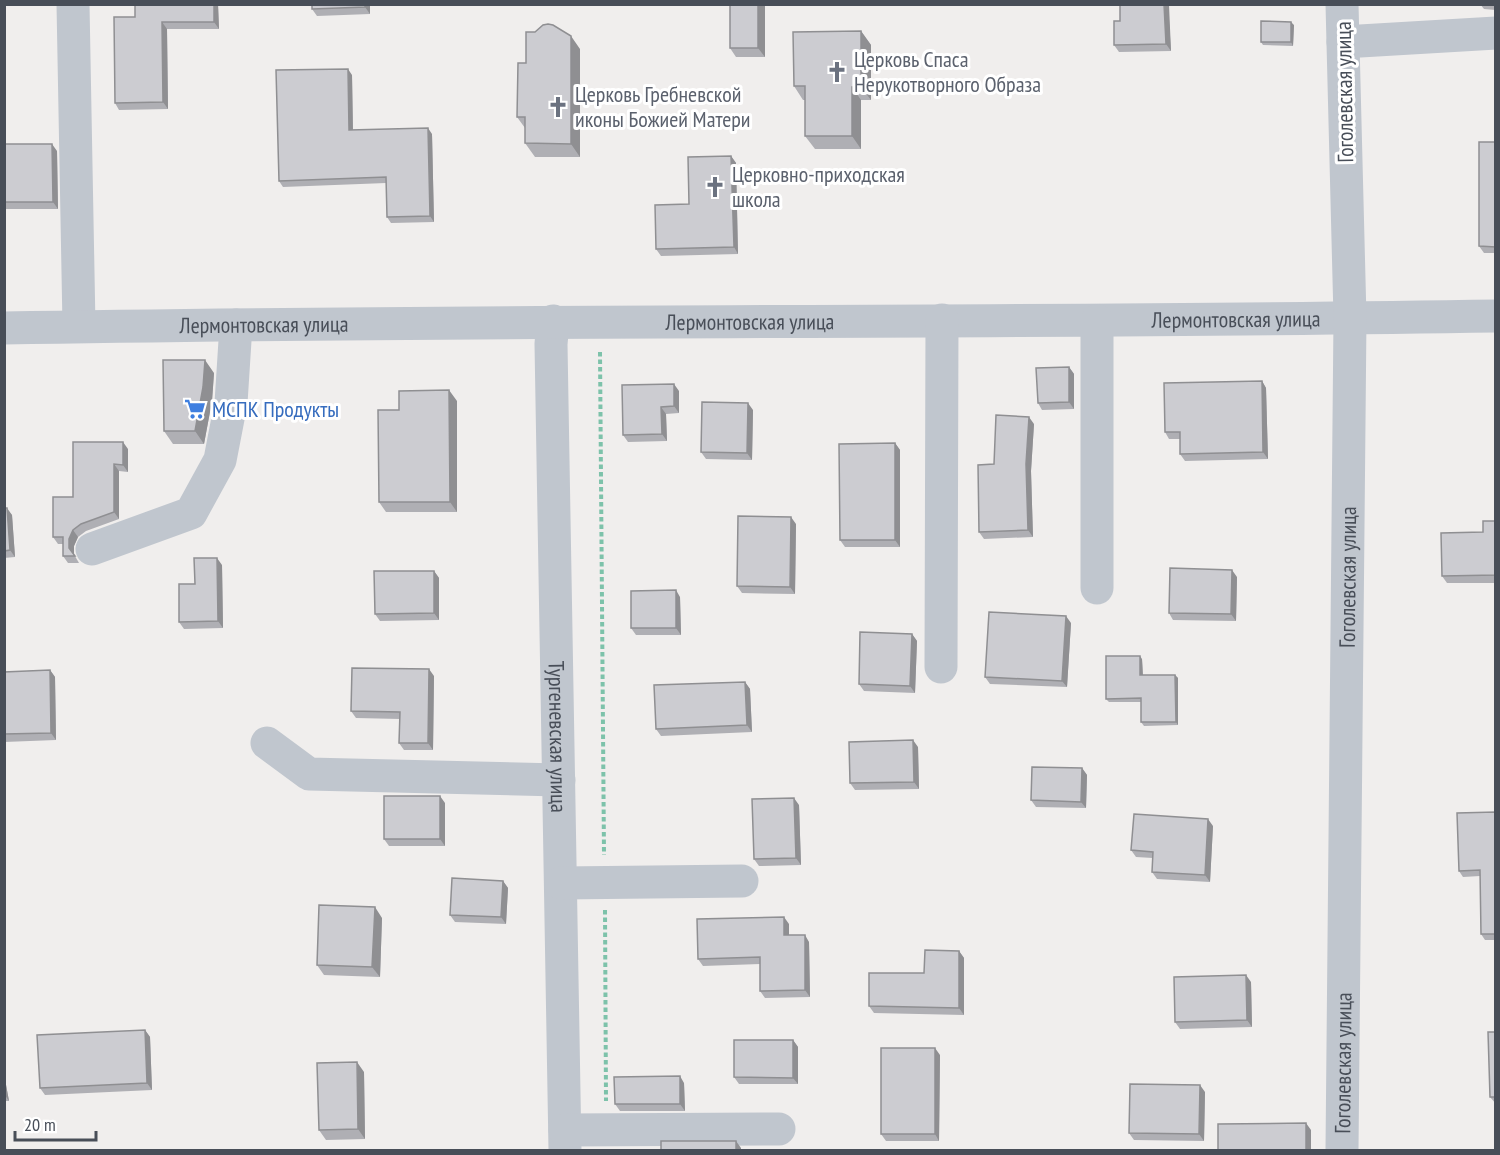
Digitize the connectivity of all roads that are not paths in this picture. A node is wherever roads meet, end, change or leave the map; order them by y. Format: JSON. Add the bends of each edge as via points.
{"nodes":[{"id":1,"x":73,"y":4,"type":"edge"},
{"id":2,"x":1342,"y":4,"type":"edge"},
{"id":3,"x":1496,"y":33,"type":"edge"},
{"id":4,"x":1343,"y":42,"type":"junction"},
{"id":5,"x":1496,"y":316,"type":"edge"},
{"id":6,"x":1350,"y":318,"type":"junction"},
{"id":7,"x":942,"y":320,"type":"junction"},
{"id":8,"x":553,"y":321,"type":"junction"},
{"id":9,"x":1097,"y":321,"type":"junction"},
{"id":10,"x":236,"y":324,"type":"junction"},
{"id":11,"x":79,"y":326,"type":"junction"},
{"id":12,"x":4,"y":328,"type":"edge"},
{"id":13,"x":92,"y":549,"type":"dead end"},
{"id":14,"x":1097,"y":588,"type":"dead end"},
{"id":15,"x":941,"y":667,"type":"dead end"},
{"id":16,"x":267,"y":743,"type":"dead end"},
{"id":17,"x":559,"y":780,"type":"junction"},
{"id":18,"x":742,"y":881,"type":"dead end"},
{"id":19,"x":561,"y":883,"type":"junction"},
{"id":20,"x":779,"y":1129,"type":"dead end"},
{"id":21,"x":565,"y":1140,"type":"edge"},
{"id":22,"x":1342,"y":1150,"type":"edge"}],
"edges":[{"from":1,"to":11,"type":"street"},
{"from":2,"to":4,"type":"street","name":"Гоголевская улица"},
{"from":3,"to":4,"type":"street"},
{"from":4,"to":6,"type":"street","name":"Гоголевская улица"},
{"from":5,"to":6,"type":"street","name":"Лермонтовская улица"},
{"from":6,"to":9,"type":"street","name":"Лермонтовская улица"},
{"from":6,"to":22,"type":"street","name":"Гоголевская улица"},
{"from":7,"to":8,"type":"street","name":"Лермонтовская улица"},
{"from":7,"to":9,"type":"street","name":"Лермонтовская улица"},
{"from":7,"to":15,"type":"street"},
{"from":8,"to":10,"type":"street","name":"Лермонтовская улица"},
{"from":8,"to":17,"type":"street","name":"Тургеневская улица"},
{"from":9,"to":14,"type":"street"},
{"from":10,"to":11,"type":"street","name":"Лермонтовская улица"},
{"from":10,"to":13,"type":"street","via":[[231,403],[220,460],[191,513]]},
{"from":11,"to":12,"type":"street","name":"Лермонтовская улица"},
{"from":16,"to":17,"type":"street","via":[[309,774]]},
{"from":17,"to":19,"type":"street","name":"Тургеневская улица"},
{"from":18,"to":19,"type":"street"},
{"from":19,"to":21,"type":"street","name":"Тургеневская улица"},
{"from":20,"to":21,"type":"street","via":[[607,1130]]}]}
